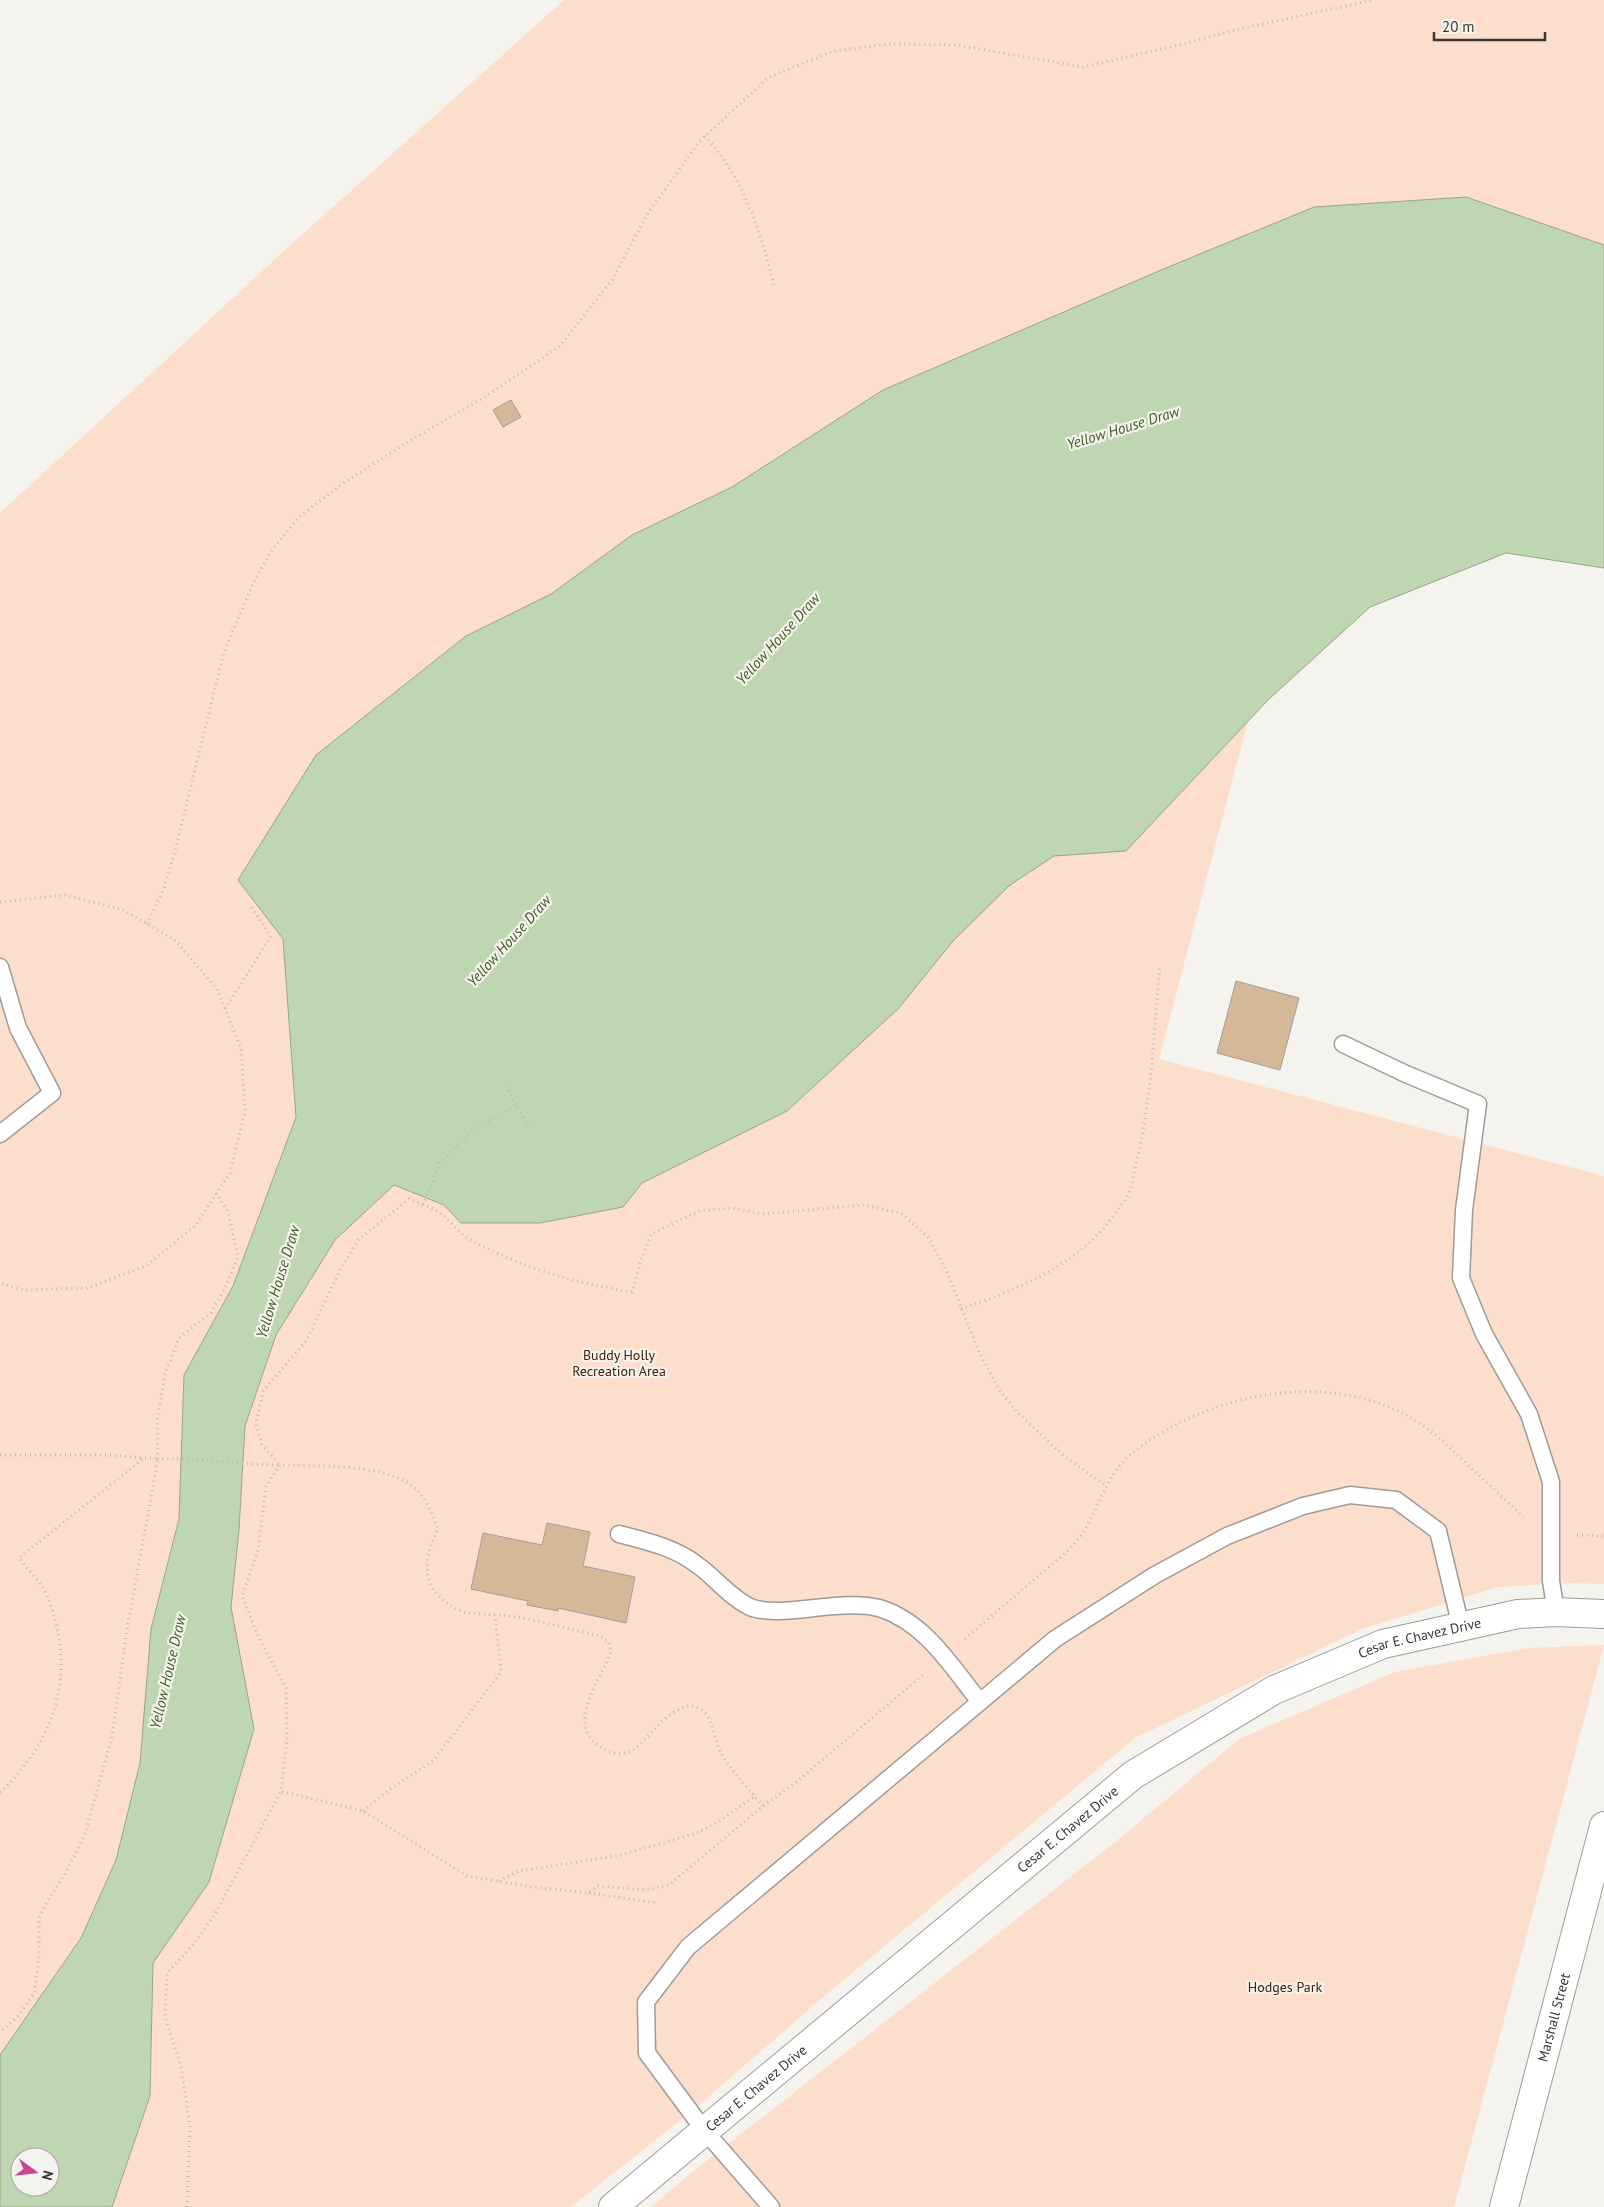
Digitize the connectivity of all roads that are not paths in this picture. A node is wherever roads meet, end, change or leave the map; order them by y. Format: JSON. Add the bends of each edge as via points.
{"nodes":[{"id":1,"x":0,"y":967,"type":"edge"},
{"id":2,"x":1343,"y":1044,"type":"dead end"},
{"id":3,"x":0,"y":1134,"type":"edge"},
{"id":4,"x":619,"y":1534,"type":"dead end"},
{"id":5,"x":1556,"y":1612,"type":"junction"},
{"id":6,"x":1604,"y":1614,"type":"edge"},
{"id":7,"x":1461,"y":1627,"type":"junction"},
{"id":8,"x":980,"y":1702,"type":"junction"},
{"id":9,"x":1604,"y":1826,"type":"edge"},
{"id":10,"x":704,"y":2130,"type":"junction"},
{"id":11,"x":613,"y":2207,"type":"edge"},
{"id":12,"x":771,"y":2207,"type":"edge"},
{"id":13,"x":1504,"y":2207,"type":"edge"}],
"edges":[{"from":1,"to":3,"type":"lane","via":[[18,1028],[52,1094]]},
{"from":2,"to":5,"type":"lane","via":[[1478,1104],[1464,1210],[1462,1278],[1484,1334],[1529,1414],[1551,1482],[1551,1581]]},
{"from":4,"to":8,"type":"lane","via":[[667,1548],[696,1564],[751,1607],[780,1611],[840,1606],[878,1608],[913,1624]]},
{"from":5,"to":6,"type":"street","name":"Cesar E. Chavez Drive"},
{"from":5,"to":7,"type":"street","name":"Cesar E. Chavez Drive","via":[[1518,1614]]},
{"from":7,"to":8,"type":"lane","via":[[1438,1531],[1396,1500],[1350,1495],[1303,1506],[1227,1536],[1155,1575],[1055,1639]]},
{"from":7,"to":10,"type":"street","name":"Cesar E. Chavez Drive","via":[[1383,1644],[1274,1690],[1133,1775]]},
{"from":8,"to":10,"type":"lane","via":[[688,1947],[646,2002],[647,2053]]},
{"from":9,"to":13,"type":"street","name":"Marshall Street"},
{"from":10,"to":11,"type":"street","name":"Cesar E. Chavez Drive"},
{"from":10,"to":12,"type":"lane"}]}
